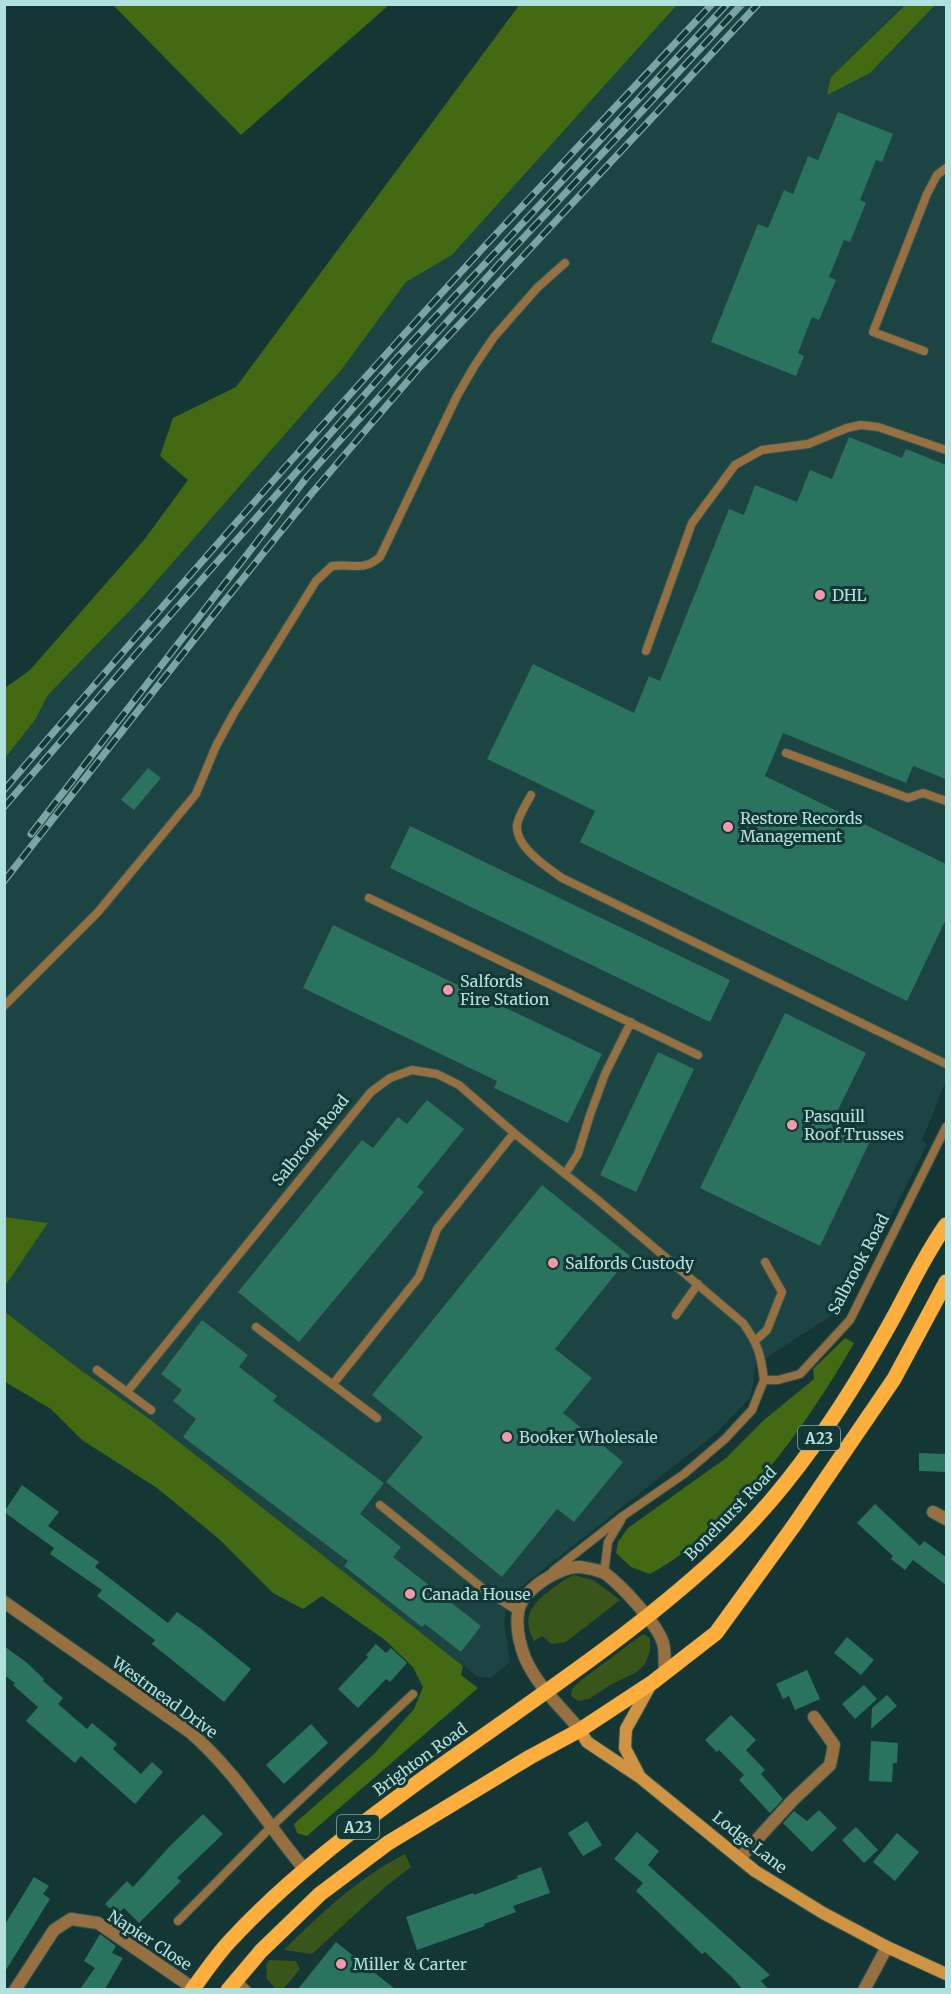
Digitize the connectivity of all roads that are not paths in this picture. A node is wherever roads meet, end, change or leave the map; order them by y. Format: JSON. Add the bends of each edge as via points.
{"nodes":[{"id":1,"x":946,"y":168,"type":"edge"},
{"id":2,"x":565,"y":263,"type":"dead end"},
{"id":3,"x":924,"y":351,"type":"dead end"},
{"id":4,"x":946,"y":450,"type":"edge"},
{"id":5,"x":646,"y":651,"type":"dead end"},
{"id":6,"x":786,"y":753,"type":"dead end"},
{"id":7,"x":531,"y":795,"type":"dead end"},
{"id":8,"x":946,"y":801,"type":"edge"},
{"id":9,"x":369,"y":898,"type":"dead end"},
{"id":10,"x":4,"y":1006,"type":"edge"},
{"id":11,"x":631,"y":1022,"type":"junction"},
{"id":12,"x":698,"y":1055,"type":"dead end"},
{"id":13,"x":946,"y":1064,"type":"edge"},
{"id":14,"x":946,"y":1127,"type":"edge"},
{"id":15,"x":514,"y":1133,"type":"junction"},
{"id":16,"x":565,"y":1174,"type":"junction"},
{"id":17,"x":946,"y":1225,"type":"edge"},
{"id":18,"x":765,"y":1262,"type":"dead end"},
{"id":19,"x":946,"y":1282,"type":"edge"},
{"id":20,"x":698,"y":1284,"type":"junction"},
{"id":21,"x":676,"y":1315,"type":"dead end"},
{"id":22,"x":256,"y":1327,"type":"dead end"},
{"id":23,"x":756,"y":1340,"type":"junction"},
{"id":24,"x":97,"y":1370,"type":"dead end"},
{"id":25,"x":764,"y":1380,"type":"junction"},
{"id":26,"x":333,"y":1384,"type":"junction"},
{"id":27,"x":127,"y":1392,"type":"junction"},
{"id":28,"x":151,"y":1410,"type":"dead end"},
{"id":29,"x":377,"y":1418,"type":"dead end"},
{"id":30,"x":380,"y":1505,"type":"dead end"},
{"id":31,"x":933,"y":1512,"type":"dead end"},
{"id":32,"x":623,"y":1516,"type":"junction"},
{"id":33,"x":946,"y":1519,"type":"edge"},
{"id":34,"x":604,"y":1573,"type":"junction"},
{"id":35,"x":541,"y":1580,"type":"junction"},
{"id":36,"x":4,"y":1602,"type":"edge"},
{"id":37,"x":518,"y":1611,"type":"junction"},
{"id":38,"x":646,"y":1617,"type":"junction"},
{"id":39,"x":659,"y":1677,"type":"junction"},
{"id":40,"x":547,"y":1691,"type":"junction"},
{"id":41,"x":413,"y":1694,"type":"dead end"},
{"id":42,"x":814,"y":1717,"type":"dead end"},
{"id":43,"x":580,"y":1730,"type":"junction"},
{"id":44,"x":641,"y":1778,"type":"junction"},
{"id":45,"x":272,"y":1826,"type":"junction"},
{"id":46,"x":740,"y":1858,"type":"junction"},
{"id":47,"x":305,"y":1870,"type":"junction"},
{"id":48,"x":178,"y":1921,"type":"dead end"},
{"id":49,"x":887,"y":1947,"type":"junction"},
{"id":50,"x":946,"y":1974,"type":"edge"},
{"id":51,"x":237,"y":1986,"type":"edge"},
{"id":52,"x":15,"y":1989,"type":"edge"},
{"id":53,"x":193,"y":1989,"type":"edge"},
{"id":54,"x":864,"y":1989,"type":"edge"}],
"edges":[{"from":1,"to":3,"type":"lane","via":[[927,194],[873,332]]},
{"from":2,"to":10,"type":"lane","via":[[537,288],[475,365],[380,557],[364,566],[332,566],[316,581],[234,712],[196,794],[98,912]]},
{"from":4,"to":5,"type":"lane","via":[[861,425],[808,444],[762,450],[735,465],[692,523]]},
{"from":6,"to":8,"type":"lane","via":[[908,798],[923,793]]},
{"from":7,"to":13,"type":"lane","via":[[517,825],[520,841],[562,878]]},
{"from":9,"to":11,"type":"lane"},
{"from":11,"to":12,"type":"lane"},
{"from":11,"to":16,"type":"lane","via":[[605,1074],[578,1154]]},
{"from":14,"to":25,"type":"lane","name":"Salbrook Road","via":[[850,1320],[800,1374]]},
{"from":15,"to":16,"type":"lane","name":"Salbrook Road"},
{"from":15,"to":26,"type":"lane","via":[[437,1229],[419,1277]]},
{"from":15,"to":27,"type":"lane","name":"Salbrook Road","via":[[459,1085],[437,1074],[412,1070],[390,1078],[371,1092]]},
{"from":16,"to":20,"type":"lane","name":"Salbrook Road"},
{"from":17,"to":38,"type":"main road","name":"Bonehurst Road","number":"A23","via":[[835,1417],[776,1495],[719,1556]]},
{"from":18,"to":23,"type":"lane","via":[[782,1292],[767,1330]]},
{"from":19,"to":39,"type":"main road","number":"A23","via":[[894,1379],[716,1633]]},
{"from":20,"to":21,"type":"lane"},
{"from":20,"to":23,"type":"lane","name":"Salbrook Road","via":[[743,1323]]},
{"from":22,"to":26,"type":"lane"},
{"from":23,"to":25,"type":"lane","name":"Salbrook Road"},
{"from":24,"to":27,"type":"lane"},
{"from":25,"to":32,"type":"lane","via":[[752,1410],[725,1439],[684,1474]]},
{"from":26,"to":29,"type":"lane"},
{"from":27,"to":28,"type":"lane"},
{"from":30,"to":37,"type":"lane","via":[[486,1591]]},
{"from":31,"to":33,"type":"street"},
{"from":32,"to":34,"type":"lane","via":[[608,1542]]},
{"from":32,"to":35,"type":"lane"},
{"from":34,"to":35,"type":"street","via":[[569,1568]]},
{"from":34,"to":38,"type":"street"},
{"from":35,"to":37,"type":"street"},
{"from":36,"to":45,"type":"street","name":"Westmead Drive","via":[[190,1732],[230,1771]]},
{"from":37,"to":40,"type":"street","via":[[524,1656],[536,1680]]},
{"from":38,"to":39,"type":"street","via":[[663,1641]]},
{"from":38,"to":40,"type":"main road","name":"Bonehurst Road","number":"A23"},
{"from":39,"to":43,"type":"main road","number":"A23"},
{"from":39,"to":44,"type":"street","via":[[626,1730],[625,1748]]},
{"from":40,"to":43,"type":"street"},
{"from":40,"to":47,"type":"main road","name":"Brighton Road","number":"A23","via":[[373,1815]]},
{"from":41,"to":45,"type":"lane"},
{"from":42,"to":46,"type":"street","via":[[834,1745],[830,1765]]},
{"from":43,"to":44,"type":"street","name":"Lodge Lane","via":[[588,1742]]},
{"from":43,"to":51,"type":"main road","number":"A23","via":[[388,1843],[320,1894],[261,1951]]},
{"from":44,"to":46,"type":"street","name":"Lodge Lane"},
{"from":45,"to":47,"type":"street","name":"Westmead Drive"},
{"from":45,"to":48,"type":"lane"},
{"from":46,"to":49,"type":"street","name":"Lodge Lane","via":[[823,1913]]},
{"from":47,"to":53,"type":"main road","name":"Brighton Road","number":"A23","via":[[227,1944]]},
{"from":49,"to":50,"type":"street","name":"Lodge Lane"},
{"from":49,"to":54,"type":"street"},
{"from":52,"to":53,"type":"street","name":"Napier Close","via":[[54,1930],[71,1920],[98,1923]]}]}
